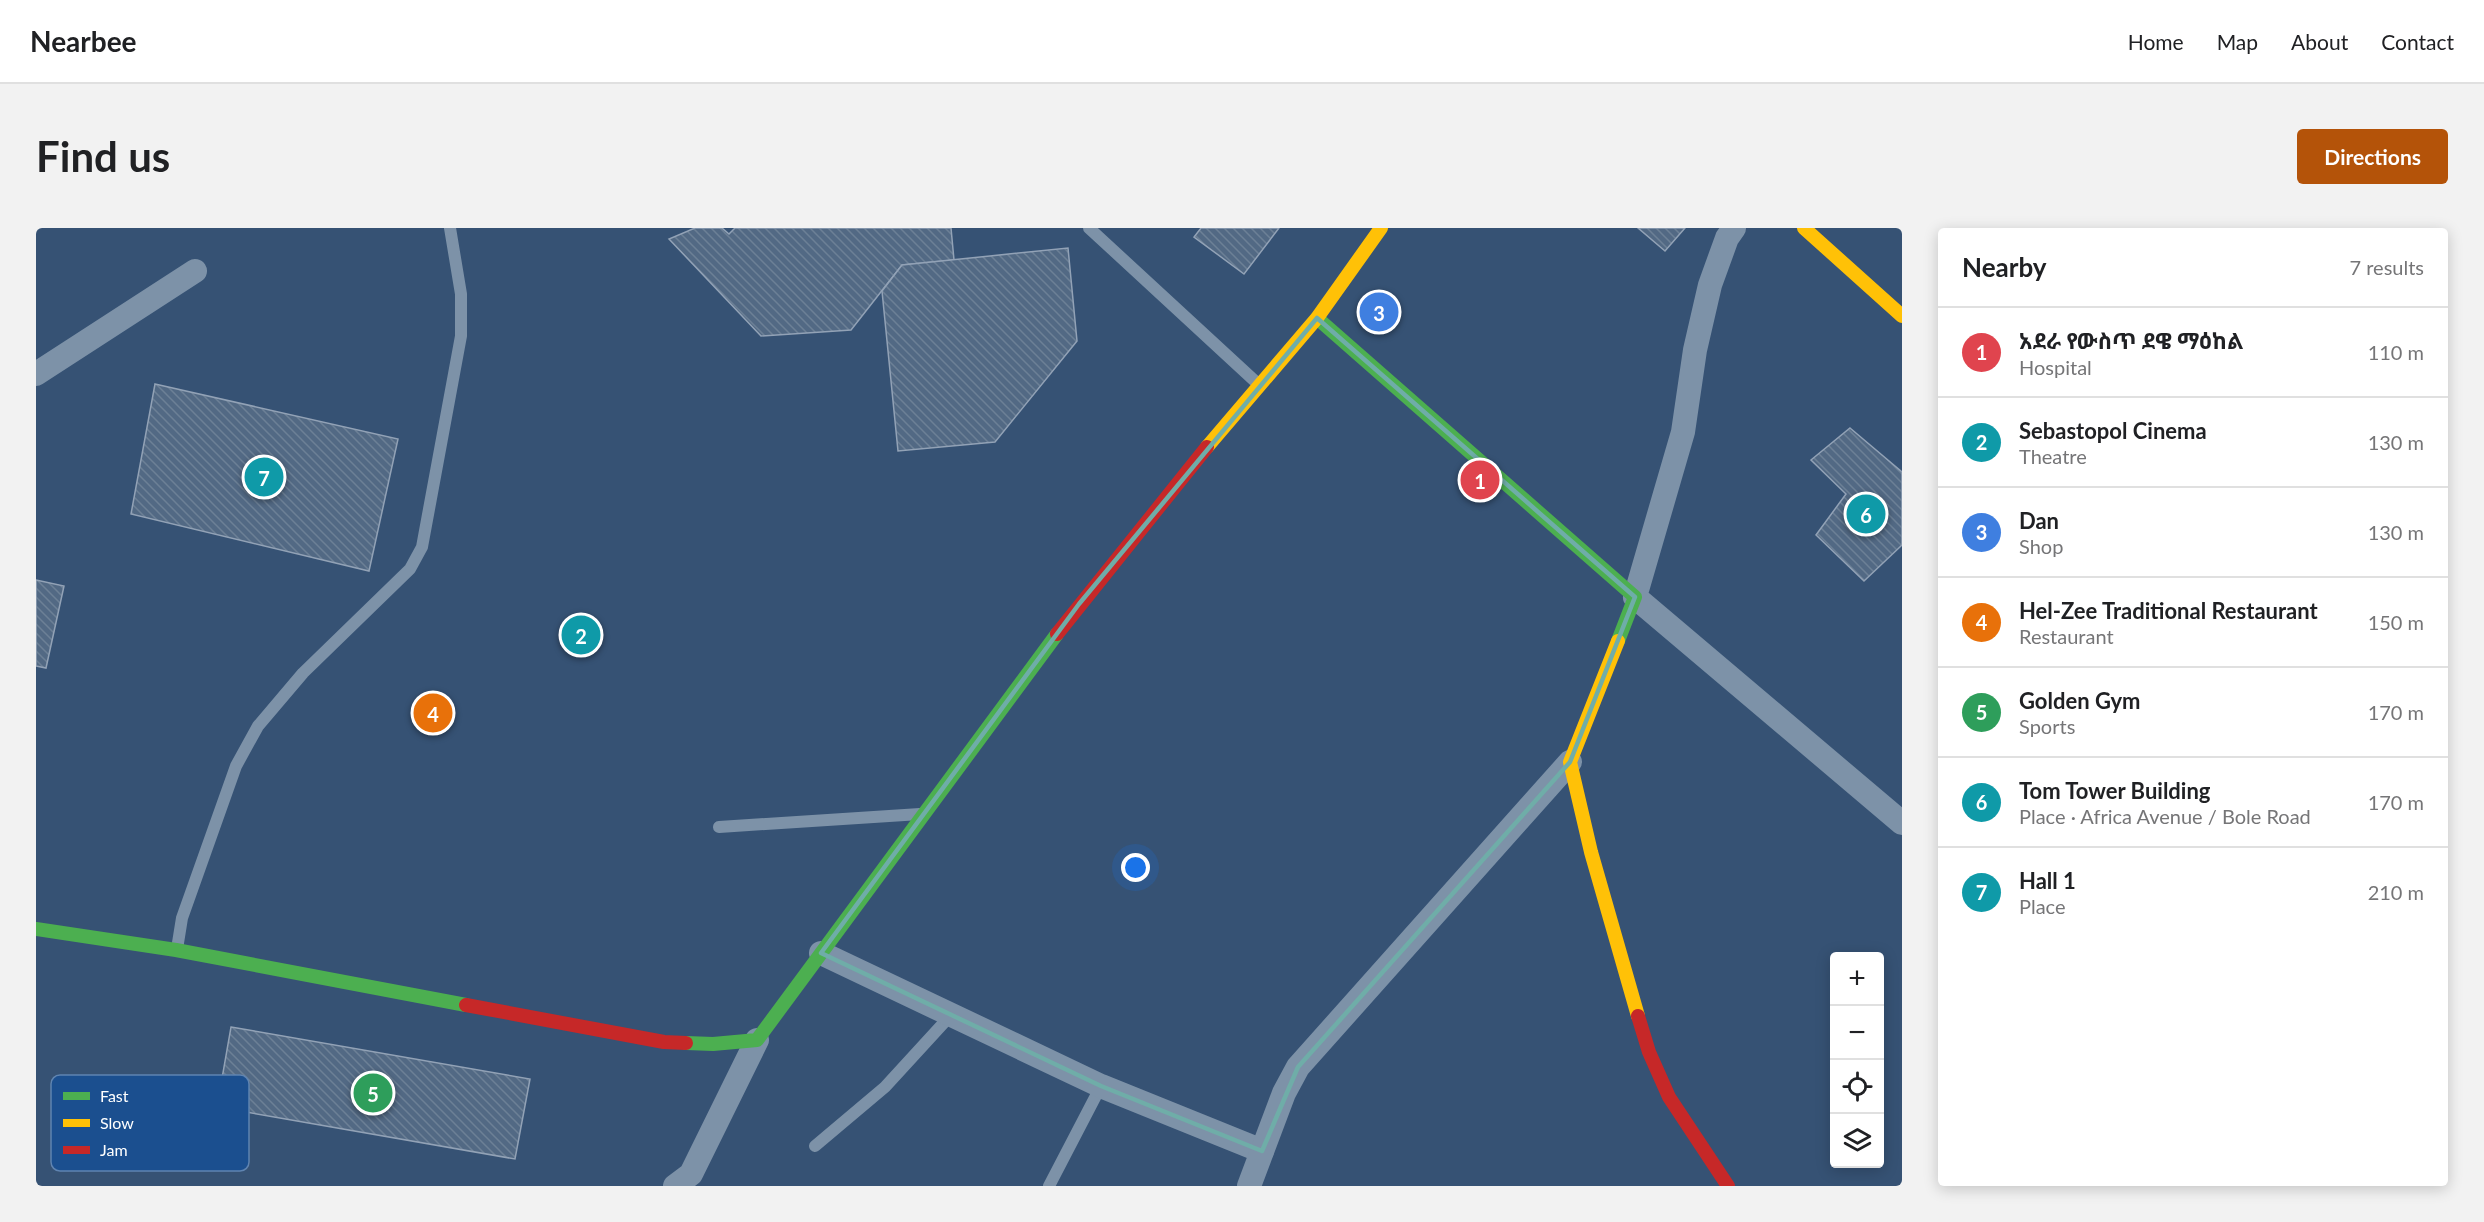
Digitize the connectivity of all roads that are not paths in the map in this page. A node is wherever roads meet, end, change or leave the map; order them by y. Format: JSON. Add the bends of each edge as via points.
{"nodes":[{"id":1,"x":450,"y":228,"type":"edge"},
{"id":2,"x":1089,"y":228,"type":"edge"},
{"id":3,"x":1381,"y":228,"type":"edge"},
{"id":4,"x":1734,"y":228,"type":"edge"},
{"id":5,"x":1804,"y":228,"type":"edge"},
{"id":6,"x":195,"y":271,"type":"dead end"},
{"id":7,"x":1902,"y":316,"type":"edge"},
{"id":8,"x":1317,"y":318,"type":"junction"},
{"id":9,"x":36,"y":374,"type":"edge"},
{"id":10,"x":1258,"y":384,"type":"junction"},
{"id":11,"x":1635,"y":597,"type":"junction"},
{"id":12,"x":1570,"y":762,"type":"junction"},
{"id":13,"x":924,"y":813,"type":"junction"},
{"id":14,"x":1902,"y":823,"type":"edge"},
{"id":15,"x":719,"y":827,"type":"dead end"},
{"id":16,"x":36,"y":929,"type":"edge"},
{"id":17,"x":176,"y":950,"type":"junction"},
{"id":18,"x":821,"y":953,"type":"junction"},
{"id":19,"x":951,"y":1015,"type":"junction"},
{"id":20,"x":757,"y":1040,"type":"junction"},
{"id":21,"x":1101,"y":1086,"type":"junction"},
{"id":22,"x":815,"y":1146,"type":"dead end"},
{"id":23,"x":1262,"y":1151,"type":"junction"},
{"id":24,"x":675,"y":1186,"type":"edge"},
{"id":25,"x":1049,"y":1186,"type":"edge"},
{"id":26,"x":1248,"y":1186,"type":"edge"},
{"id":27,"x":1728,"y":1186,"type":"edge"}],
"edges":[{"from":1,"to":17,"type":"lane","via":[[461,294],[461,336],[422,547],[410,569],[303,673],[258,726],[237,766],[182,918]]},
{"from":2,"to":10,"type":"lane"},
{"from":3,"to":8,"type":"street"},
{"from":4,"to":11,"type":"street","via":[[1710,285],[1695,350],[1683,432]]},
{"from":5,"to":7,"type":"street"},
{"from":6,"to":9,"type":"street"},
{"from":8,"to":10,"type":"street"},
{"from":8,"to":11,"type":"street"},
{"from":10,"to":13,"type":"street","via":[[1079,604]]},
{"from":11,"to":12,"type":"street"},
{"from":11,"to":14,"type":"street"},
{"from":12,"to":23,"type":"street","via":[[1298,1067]]},
{"from":12,"to":27,"type":"street","via":[[1591,852],[1649,1052],[1669,1097]]},
{"from":13,"to":15,"type":"lane"},
{"from":13,"to":18,"type":"street"},
{"from":16,"to":17,"type":"street"},
{"from":17,"to":20,"type":"street","via":[[664,1042],[713,1044]]},
{"from":18,"to":19,"type":"street"},
{"from":18,"to":20,"type":"street"},
{"from":19,"to":21,"type":"street"},
{"from":19,"to":22,"type":"lane","via":[[885,1087]]},
{"from":20,"to":24,"type":"street","via":[[691,1174]]},
{"from":21,"to":23,"type":"street"},
{"from":21,"to":25,"type":"lane"},
{"from":23,"to":26,"type":"street"}]}
